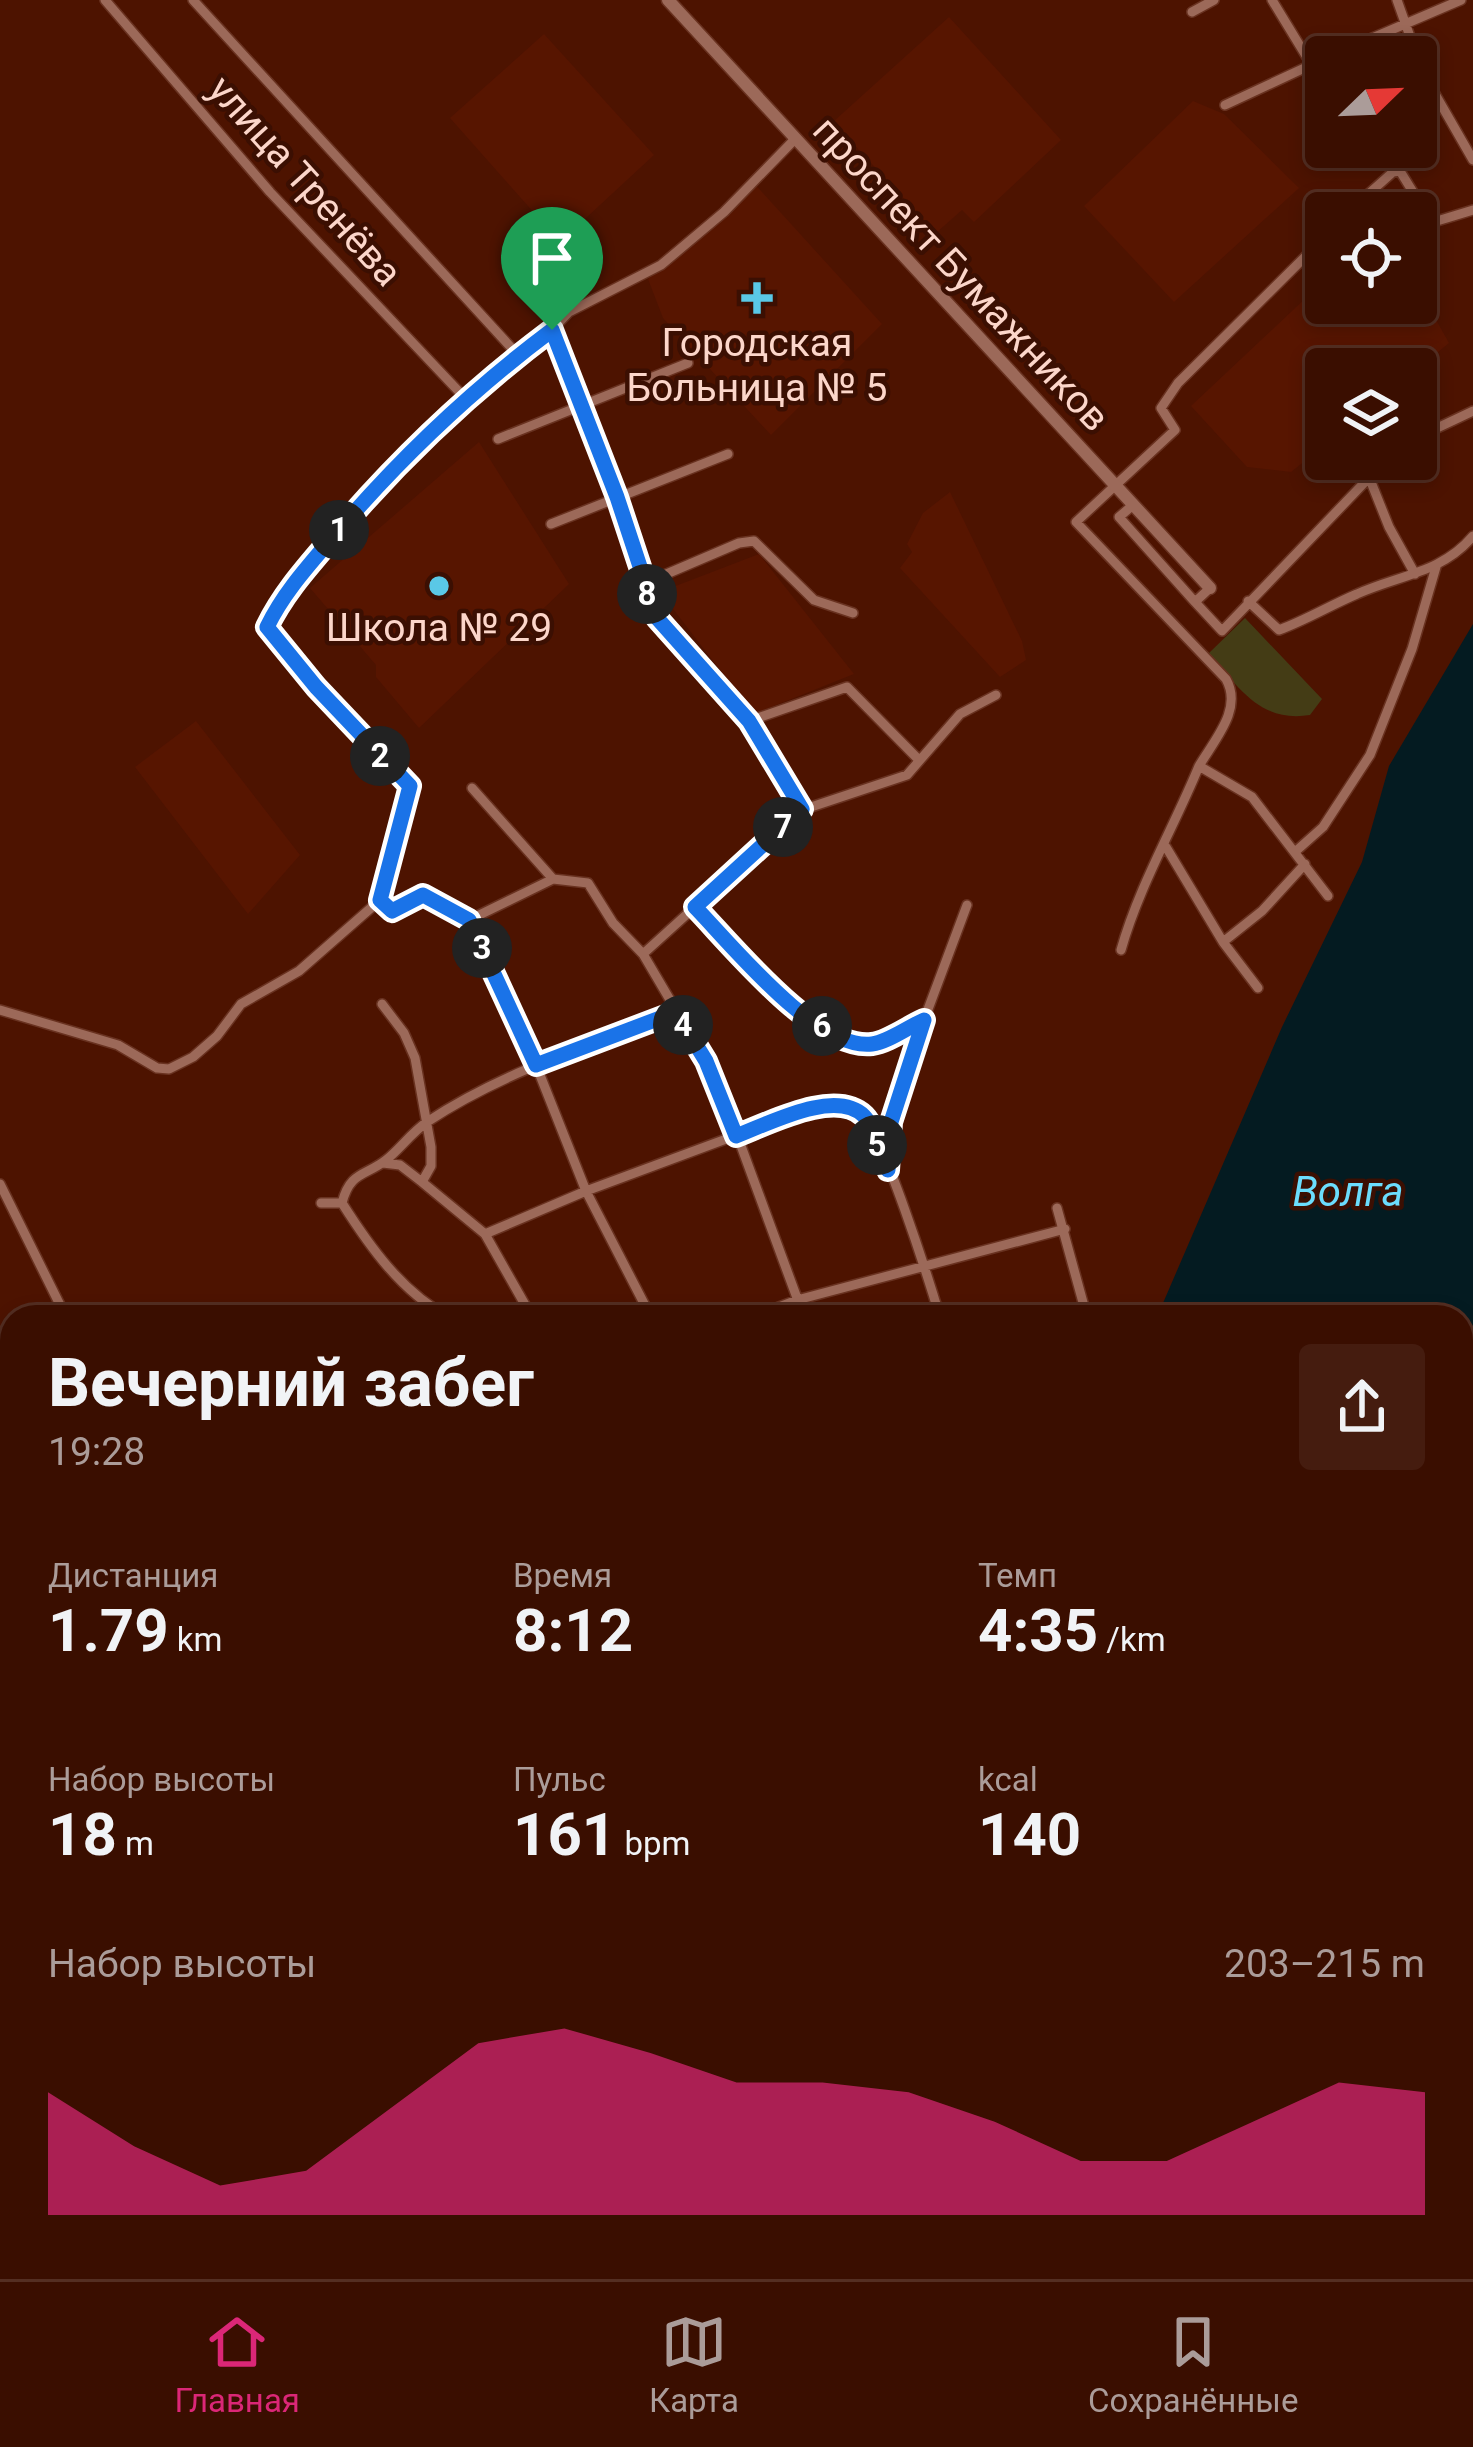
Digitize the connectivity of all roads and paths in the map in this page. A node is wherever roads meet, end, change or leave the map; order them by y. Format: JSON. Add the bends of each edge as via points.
{"nodes":[{"id":1,"x":105,"y":0,"type":"edge"},
{"id":2,"x":194,"y":0,"type":"edge"},
{"id":3,"x":668,"y":0,"type":"edge"},
{"id":4,"x":1214,"y":0,"type":"edge"},
{"id":5,"x":1271,"y":0,"type":"edge"},
{"id":6,"x":1397,"y":0,"type":"edge"},
{"id":7,"x":1461,"y":0,"type":"edge"},
{"id":8,"x":1192,"y":12,"type":"dead end"},
{"id":9,"x":1408,"y":25,"type":"junction"},
{"id":10,"x":1380,"y":36,"type":"edge"},
{"id":11,"x":1305,"y":54,"type":"edge"},
{"id":12,"x":1305,"y":67,"type":"edge"},
{"id":13,"x":1225,"y":106,"type":"dead end"},
{"id":14,"x":795,"y":139,"type":"junction"},
{"id":15,"x":1473,"y":160,"type":"edge"},
{"id":16,"x":1371,"y":192,"type":"edge"},
{"id":17,"x":1415,"y":192,"type":"edge"},
{"id":18,"x":1473,"y":210,"type":"edge"},
{"id":19,"x":1437,"y":221,"type":"edge"},
{"id":20,"x":1305,"y":257,"type":"edge"},
{"id":21,"x":552,"y":330,"type":"junction"},
{"id":22,"x":518,"y":356,"type":"junction"},
{"id":23,"x":688,"y":363,"type":"dead end"},
{"id":24,"x":464,"y":398,"type":"junction"},
{"id":25,"x":580,"y":406,"type":"junction"},
{"id":26,"x":1473,"y":411,"type":"edge"},
{"id":27,"x":1437,"y":428,"type":"edge"},
{"id":28,"x":498,"y":439,"type":"dead end"},
{"id":29,"x":728,"y":454,"type":"dead end"},
{"id":30,"x":1366,"y":480,"type":"edge"},
{"id":31,"x":1370,"y":480,"type":"edge"},
{"id":32,"x":1115,"y":484,"type":"junction"},
{"id":33,"x":617,"y":497,"type":"junction"},
{"id":34,"x":1133,"y":505,"type":"junction"},
{"id":35,"x":551,"y":524,"type":"dead end"},
{"id":36,"x":1473,"y":536,"type":"edge"},
{"id":37,"x":1436,"y":567,"type":"junction"},
{"id":38,"x":1415,"y":574,"type":"junction"},
{"id":39,"x":643,"y":584,"type":"junction"},
{"id":40,"x":1210,"y":588,"type":"joint"},
{"id":41,"x":1248,"y":601,"type":"junction"},
{"id":42,"x":1195,"y":602,"type":"junction"},
{"id":43,"x":853,"y":613,"type":"dead end"},
{"id":44,"x":996,"y":695,"type":"dead end"},
{"id":45,"x":749,"y":721,"type":"junction"},
{"id":46,"x":919,"y":760,"type":"junction"},
{"id":47,"x":1199,"y":766,"type":"junction"},
{"id":48,"x":472,"y":788,"type":"dead end"},
{"id":49,"x":802,"y":809,"type":"junction"},
{"id":50,"x":1166,"y":847,"type":"junction"},
{"id":51,"x":1296,"y":851,"type":"junction"},
{"id":52,"x":1305,"y":864,"type":"junction"},
{"id":53,"x":553,"y":879,"type":"junction"},
{"id":54,"x":1328,"y":896,"type":"dead end"},
{"id":55,"x":380,"y":900,"type":"junction"},
{"id":56,"x":967,"y":905,"type":"dead end"},
{"id":57,"x":695,"y":907,"type":"junction"},
{"id":58,"x":469,"y":920,"type":"junction"},
{"id":59,"x":1223,"y":942,"type":"junction"},
{"id":60,"x":1121,"y":950,"type":"dead end"},
{"id":61,"x":643,"y":954,"type":"junction"},
{"id":62,"x":1258,"y":988,"type":"dead end"},
{"id":63,"x":382,"y":1004,"type":"dead end"},
{"id":64,"x":0,"y":1010,"type":"edge"},
{"id":65,"x":676,"y":1012,"type":"junction"},
{"id":66,"x":924,"y":1020,"type":"junction"},
{"id":67,"x":536,"y":1065,"type":"junction"},
{"id":68,"x":428,"y":1121,"type":"junction"},
{"id":69,"x":736,"y":1136,"type":"junction"},
{"id":70,"x":383,"y":1163,"type":"junction"},
{"id":71,"x":888,"y":1170,"type":"junction"},
{"id":72,"x":422,"y":1182,"type":"junction"},
{"id":73,"x":0,"y":1184,"type":"edge"},
{"id":74,"x":586,"y":1191,"type":"junction"},
{"id":75,"x":321,"y":1203,"type":"dead end"},
{"id":76,"x":342,"y":1203,"type":"junction"},
{"id":77,"x":1057,"y":1208,"type":"dead end"},
{"id":78,"x":1065,"y":1229,"type":"junction"},
{"id":79,"x":485,"y":1234,"type":"junction"},
{"id":80,"x":925,"y":1265,"type":"junction"},
{"id":81,"x":797,"y":1300,"type":"junction"},
{"id":82,"x":60,"y":1305,"type":"edge"},
{"id":83,"x":431,"y":1305,"type":"edge"},
{"id":84,"x":525,"y":1305,"type":"edge"},
{"id":85,"x":645,"y":1305,"type":"edge"},
{"id":86,"x":784,"y":1305,"type":"edge"},
{"id":87,"x":799,"y":1305,"type":"edge"},
{"id":88,"x":937,"y":1305,"type":"edge"},
{"id":89,"x":1085,"y":1305,"type":"edge"}],
"edges":[{"from":1,"to":24,"type":"street","name":"улица Тренёва","via":[[270,192]]},
{"from":2,"to":22,"type":"street"},
{"from":3,"to":14,"type":"street","name":"проспект Бумажников"},
{"from":4,"to":8,"type":"street"},
{"from":5,"to":11,"type":"street"},
{"from":6,"to":9,"type":"street"},
{"from":7,"to":9,"type":"street"},
{"from":9,"to":10,"type":"street"},
{"from":9,"to":15,"type":"street","via":[[1423,73]]},
{"from":12,"to":13,"type":"street"},
{"from":14,"to":21,"type":"street","via":[[661,266],[568,312]]},
{"from":14,"to":32,"type":"street","name":"проспект Бумажников"},
{"from":16,"to":17,"type":"street","via":[[1393,172],[1406,174]]},
{"from":18,"to":19,"type":"street"},
{"from":20,"to":32,"type":"street","via":[[1178,383],[1160,408],[1175,430]]},
{"from":21,"to":22,"type":"street"},
{"from":21,"to":25,"type":"street"},
{"from":22,"to":24,"type":"street"},
{"from":23,"to":25,"type":"street"},
{"from":24,"to":55,"type":"street","via":[[305,569],[267,627],[410,786]]},
{"from":25,"to":28,"type":"street"},
{"from":25,"to":33,"type":"street"},
{"from":26,"to":27,"type":"street"},
{"from":29,"to":33,"type":"street"},
{"from":30,"to":41,"type":"street"},
{"from":31,"to":38,"type":"street"},
{"from":32,"to":34,"type":"street","name":"проспект Бумажников"},
{"from":32,"to":47,"type":"street","via":[[1076,522],[1234,693]]},
{"from":33,"to":35,"type":"street"},
{"from":33,"to":39,"type":"street"},
{"from":34,"to":40,"type":"street","name":"проспект Бумажников"},
{"from":34,"to":42,"type":"street","via":[[1119,518]]},
{"from":36,"to":37,"type":"street"},
{"from":37,"to":38,"type":"street"},
{"from":37,"to":51,"type":"street","via":[[1370,755],[1324,827]]},
{"from":38,"to":41,"type":"street","via":[[1279,630]]},
{"from":39,"to":43,"type":"street","via":[[754,541],[814,600]]},
{"from":39,"to":45,"type":"street","via":[[657,618]]},
{"from":40,"to":42,"type":"street"},
{"from":41,"to":42,"type":"street","via":[[1222,631]]},
{"from":44,"to":46,"type":"street","via":[[960,714]]},
{"from":45,"to":46,"type":"street","via":[[847,687]]},
{"from":45,"to":49,"type":"street"},
{"from":46,"to":49,"type":"street","via":[[907,775]]},
{"from":47,"to":50,"type":"street"},
{"from":47,"to":51,"type":"street","via":[[1252,797]]},
{"from":48,"to":53,"type":"street"},
{"from":49,"to":57,"type":"street"},
{"from":50,"to":59,"type":"street"},
{"from":50,"to":60,"type":"street"},
{"from":51,"to":52,"type":"street"},
{"from":52,"to":54,"type":"street"},
{"from":52,"to":59,"type":"street"},
{"from":53,"to":58,"type":"street"},
{"from":53,"to":61,"type":"street","via":[[588,884]]},
{"from":55,"to":58,"type":"street","via":[[392,911],[423,895]]},
{"from":55,"to":64,"type":"street","via":[[299,971],[242,1004],[194,1058],[169,1069]]},
{"from":56,"to":66,"type":"street"},
{"from":57,"to":61,"type":"street"},
{"from":57,"to":66,"type":"street","via":[[795,1011],[848,1042],[874,1044]]},
{"from":58,"to":67,"type":"street"},
{"from":59,"to":62,"type":"street"},
{"from":61,"to":65,"type":"street"},
{"from":63,"to":68,"type":"street","via":[[415,1058]]},
{"from":65,"to":67,"type":"street"},
{"from":65,"to":69,"type":"street"},
{"from":66,"to":71,"type":"street","via":[[891,1122]]},
{"from":67,"to":68,"type":"street"},
{"from":67,"to":74,"type":"street"},
{"from":68,"to":70,"type":"street"},
{"from":68,"to":72,"type":"street","via":[[431,1166]]},
{"from":69,"to":71,"type":"street","via":[[842,1105],[866,1118]]},
{"from":69,"to":74,"type":"street"},
{"from":69,"to":81,"type":"street"},
{"from":70,"to":72,"type":"street"},
{"from":70,"to":76,"type":"street","via":[[362,1169]]},
{"from":71,"to":80,"type":"street"},
{"from":72,"to":79,"type":"street"},
{"from":73,"to":82,"type":"street"},
{"from":74,"to":79,"type":"street"},
{"from":74,"to":85,"type":"street"},
{"from":75,"to":76,"type":"street"},
{"from":76,"to":83,"type":"street","via":[[406,1288]]},
{"from":77,"to":78,"type":"street"},
{"from":78,"to":80,"type":"street"},
{"from":78,"to":89,"type":"street"},
{"from":79,"to":84,"type":"street"},
{"from":80,"to":81,"type":"street"},
{"from":80,"to":88,"type":"street"},
{"from":81,"to":86,"type":"street"},
{"from":81,"to":87,"type":"street"}]}
